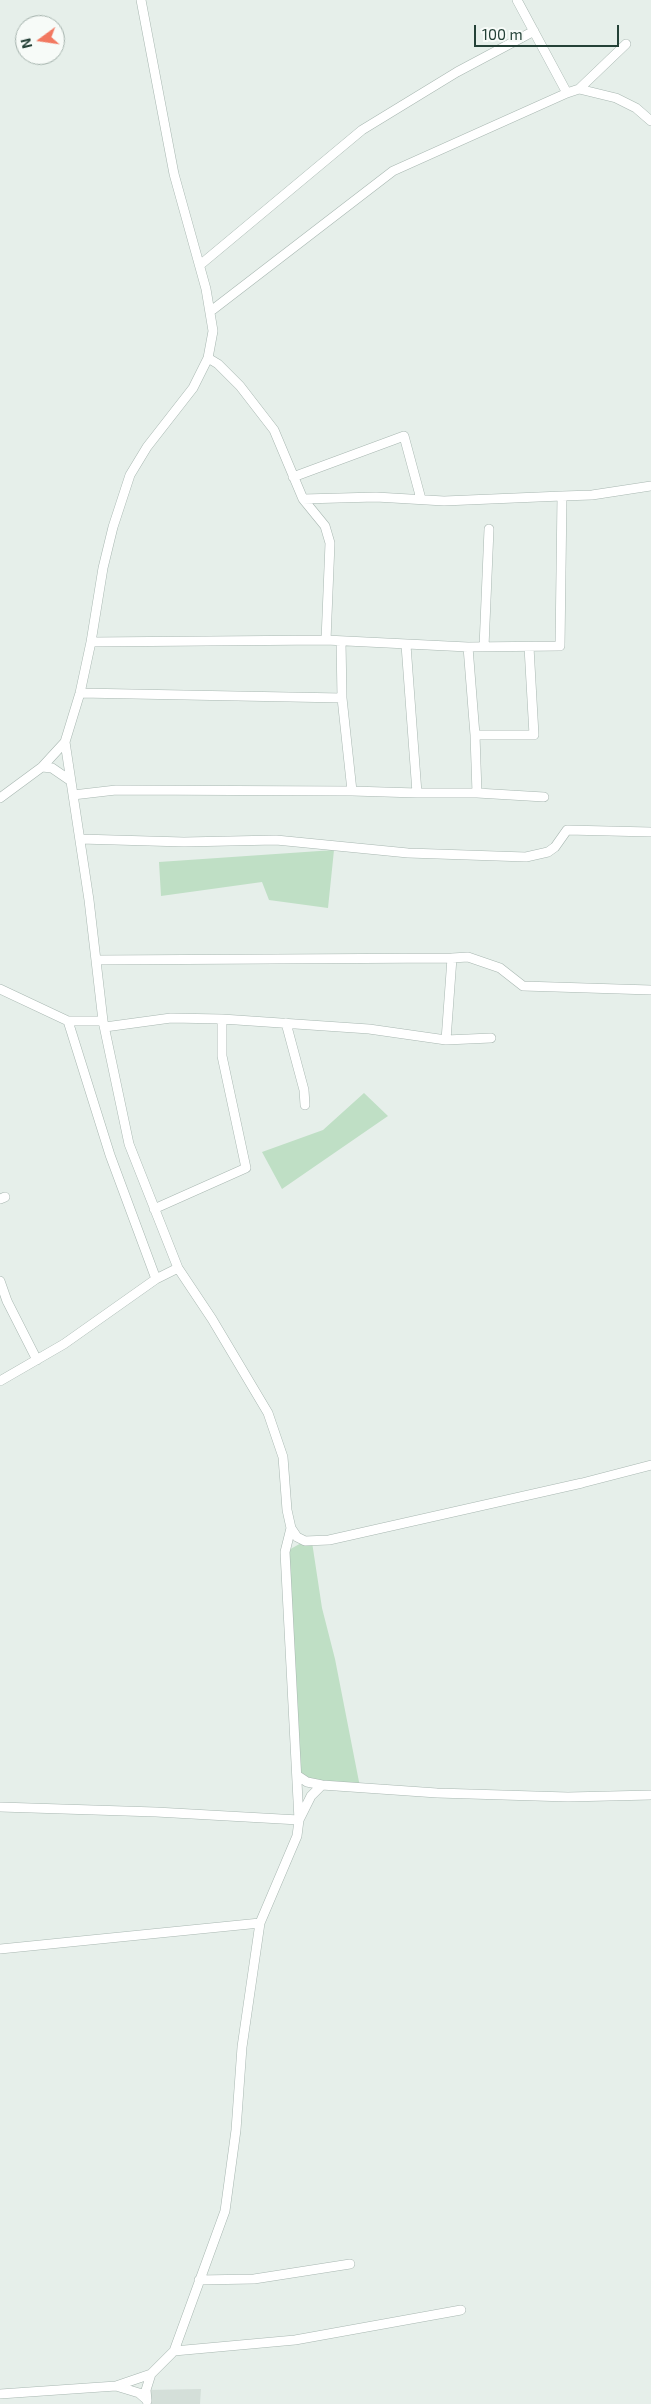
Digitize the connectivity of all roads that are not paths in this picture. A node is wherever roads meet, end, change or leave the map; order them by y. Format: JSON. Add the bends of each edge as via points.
{"nodes":[{"id":1,"x":141,"y":0,"type":"edge"},
{"id":2,"x":517,"y":0,"type":"edge"},
{"id":3,"x":534,"y":31,"type":"junction"},
{"id":4,"x":626,"y":44,"type":"dead end"},
{"id":5,"x":579,"y":89,"type":"junction"},
{"id":6,"x":567,"y":93,"type":"junction"},
{"id":7,"x":651,"y":121,"type":"edge"},
{"id":8,"x":200,"y":264,"type":"junction"},
{"id":9,"x":211,"y":311,"type":"junction"},
{"id":10,"x":208,"y":358,"type":"junction"},
{"id":11,"x":293,"y":477,"type":"junction"},
{"id":12,"x":651,"y":486,"type":"edge"},
{"id":13,"x":562,"y":496,"type":"junction"},
{"id":14,"x":303,"y":499,"type":"junction"},
{"id":15,"x":421,"y":499,"type":"junction"},
{"id":16,"x":489,"y":529,"type":"dead end"},
{"id":17,"x":326,"y":640,"type":"junction"},
{"id":18,"x":341,"y":641,"type":"junction"},
{"id":19,"x":91,"y":642,"type":"junction"},
{"id":20,"x":406,"y":645,"type":"junction"},
{"id":21,"x":468,"y":647,"type":"junction"},
{"id":22,"x":484,"y":647,"type":"junction"},
{"id":23,"x":529,"y":647,"type":"junction"},
{"id":24,"x":80,"y":693,"type":"junction"},
{"id":25,"x":342,"y":698,"type":"junction"},
{"id":26,"x":475,"y":735,"type":"junction"},
{"id":27,"x":65,"y":742,"type":"junction"},
{"id":28,"x":42,"y":767,"type":"junction"},
{"id":29,"x":71,"y":780,"type":"junction"},
{"id":30,"x":352,"y":791,"type":"junction"},
{"id":31,"x":417,"y":793,"type":"junction"},
{"id":32,"x":478,"y":793,"type":"junction"},
{"id":33,"x":1,"y":794,"type":"edge"},
{"id":34,"x":74,"y":794,"type":"junction"},
{"id":35,"x":544,"y":796,"type":"dead end"},
{"id":36,"x":651,"y":832,"type":"edge"},
{"id":37,"x":80,"y":839,"type":"junction"},
{"id":38,"x":452,"y":958,"type":"junction"},
{"id":39,"x":96,"y":960,"type":"junction"},
{"id":40,"x":0,"y":989,"type":"edge"},
{"id":41,"x":651,"y":990,"type":"edge"},
{"id":42,"x":222,"y":1019,"type":"junction"},
{"id":43,"x":68,"y":1021,"type":"junction"},
{"id":44,"x":286,"y":1023,"type":"junction"},
{"id":45,"x":104,"y":1024,"type":"junction"},
{"id":46,"x":491,"y":1038,"type":"dead end"},
{"id":47,"x":446,"y":1040,"type":"junction"},
{"id":48,"x":305,"y":1105,"type":"dead end"},
{"id":49,"x":154,"y":1209,"type":"junction"},
{"id":50,"x":178,"y":1268,"type":"junction"},
{"id":51,"x":156,"y":1280,"type":"junction"},
{"id":52,"x":0,"y":1281,"type":"edge"},
{"id":53,"x":38,"y":1360,"type":"junction"},
{"id":54,"x":0,"y":1381,"type":"edge"},
{"id":55,"x":651,"y":1465,"type":"edge"},
{"id":56,"x":291,"y":1528,"type":"junction"},
{"id":57,"x":305,"y":1542,"type":"junction"},
{"id":58,"x":285,"y":1552,"type":"junction"},
{"id":59,"x":298,"y":1776,"type":"junction"},
{"id":60,"x":322,"y":1785,"type":"junction"},
{"id":61,"x":651,"y":1795,"type":"edge"},
{"id":62,"x":0,"y":1807,"type":"edge"},
{"id":63,"x":299,"y":1820,"type":"junction"},
{"id":64,"x":260,"y":1923,"type":"junction"},
{"id":65,"x":0,"y":1949,"type":"edge"},
{"id":66,"x":350,"y":2264,"type":"dead end"},
{"id":67,"x":199,"y":2280,"type":"junction"},
{"id":68,"x":461,"y":2310,"type":"dead end"},
{"id":69,"x":174,"y":2351,"type":"junction"},
{"id":70,"x":151,"y":2374,"type":"junction"},
{"id":71,"x":116,"y":2386,"type":"junction"},
{"id":72,"x":0,"y":2394,"type":"edge"},
{"id":73,"x":147,"y":2402,"type":"edge"}],
"edges":[{"from":1,"to":8,"type":"street","via":[[174,174]]},
{"from":2,"to":3,"type":"street"},
{"from":3,"to":6,"type":"street"},
{"from":3,"to":8,"type":"street","via":[[457,72],[362,130]]},
{"from":4,"to":5,"type":"street"},
{"from":5,"to":6,"type":"street"},
{"from":5,"to":7,"type":"street","via":[[616,98],[636,108]]},
{"from":6,"to":9,"type":"street","via":[[393,170]]},
{"from":8,"to":9,"type":"street"},
{"from":9,"to":10,"type":"street","via":[[213,331]]},
{"from":10,"to":11,"type":"street","via":[[235,381],[263,414],[282,446]]},
{"from":10,"to":19,"type":"street","via":[[193,388],[147,446],[130,475],[102,568]]},
{"from":11,"to":14,"type":"street"},
{"from":11,"to":15,"type":"street","via":[[404,436]]},
{"from":12,"to":13,"type":"street"},
{"from":13,"to":15,"type":"street"},
{"from":13,"to":23,"type":"street","via":[[560,646]]},
{"from":14,"to":15,"type":"street"},
{"from":14,"to":17,"type":"street","via":[[325,526],[330,543]]},
{"from":16,"to":22,"type":"street"},
{"from":17,"to":18,"type":"street"},
{"from":17,"to":19,"type":"street"},
{"from":18,"to":20,"type":"street"},
{"from":18,"to":25,"type":"street"},
{"from":19,"to":24,"type":"street"},
{"from":20,"to":21,"type":"street"},
{"from":20,"to":31,"type":"street"},
{"from":21,"to":22,"type":"street"},
{"from":21,"to":26,"type":"street"},
{"from":22,"to":23,"type":"street"},
{"from":23,"to":26,"type":"street","via":[[534,735]]},
{"from":24,"to":25,"type":"street"},
{"from":24,"to":27,"type":"street"},
{"from":25,"to":30,"type":"street"},
{"from":26,"to":32,"type":"street"},
{"from":27,"to":28,"type":"street"},
{"from":27,"to":29,"type":"street"},
{"from":28,"to":29,"type":"street","via":[[52,768]]},
{"from":28,"to":33,"type":"street"},
{"from":29,"to":34,"type":"street"},
{"from":30,"to":31,"type":"street"},
{"from":30,"to":34,"type":"street","via":[[116,790]]},
{"from":31,"to":32,"type":"street"},
{"from":32,"to":35,"type":"street"},
{"from":34,"to":37,"type":"street"},
{"from":36,"to":37,"type":"street","via":[[567,830],[548,852],[526,857],[408,853],[276,840]]},
{"from":37,"to":39,"type":"street"},
{"from":38,"to":39,"type":"street"},
{"from":38,"to":41,"type":"street","via":[[468,957],[500,968],[523,986]]},
{"from":38,"to":47,"type":"street"},
{"from":39,"to":45,"type":"street"},
{"from":40,"to":43,"type":"street"},
{"from":42,"to":44,"type":"street"},
{"from":42,"to":45,"type":"street","via":[[171,1018]]},
{"from":42,"to":49,"type":"street","via":[[222,1056],[246,1168]]},
{"from":43,"to":45,"type":"street"},
{"from":43,"to":51,"type":"street","via":[[110,1155]]},
{"from":44,"to":47,"type":"street","via":[[368,1029]]},
{"from":44,"to":48,"type":"street"},
{"from":45,"to":49,"type":"street","via":[[129,1144]]},
{"from":46,"to":47,"type":"street"},
{"from":49,"to":50,"type":"street"},
{"from":50,"to":51,"type":"street"},
{"from":50,"to":56,"type":"street","via":[[268,1413],[282,1457]]},
{"from":51,"to":53,"type":"street"},
{"from":52,"to":53,"type":"street","via":[[7,1302]]},
{"from":53,"to":54,"type":"street"},
{"from":55,"to":57,"type":"street","via":[[328,1540]]},
{"from":56,"to":57,"type":"street"},
{"from":56,"to":58,"type":"street"},
{"from":57,"to":58,"type":"street"},
{"from":58,"to":59,"type":"street"},
{"from":59,"to":60,"type":"street"},
{"from":59,"to":63,"type":"street"},
{"from":60,"to":61,"type":"street","via":[[568,1797]]},
{"from":60,"to":63,"type":"street","via":[[311,1796]]},
{"from":62,"to":63,"type":"street"},
{"from":63,"to":64,"type":"street","via":[[297,1836]]},
{"from":64,"to":65,"type":"street"},
{"from":64,"to":67,"type":"street","via":[[242,2047],[225,2211]]},
{"from":66,"to":67,"type":"street","via":[[254,2279]]},
{"from":67,"to":69,"type":"street"},
{"from":68,"to":69,"type":"street","via":[[295,2340]]},
{"from":69,"to":70,"type":"street"},
{"from":70,"to":71,"type":"street"},
{"from":70,"to":73,"type":"street","via":[[146,2386]]},
{"from":71,"to":72,"type":"street"},
{"from":71,"to":73,"type":"street","via":[[139,2393]]}]}
